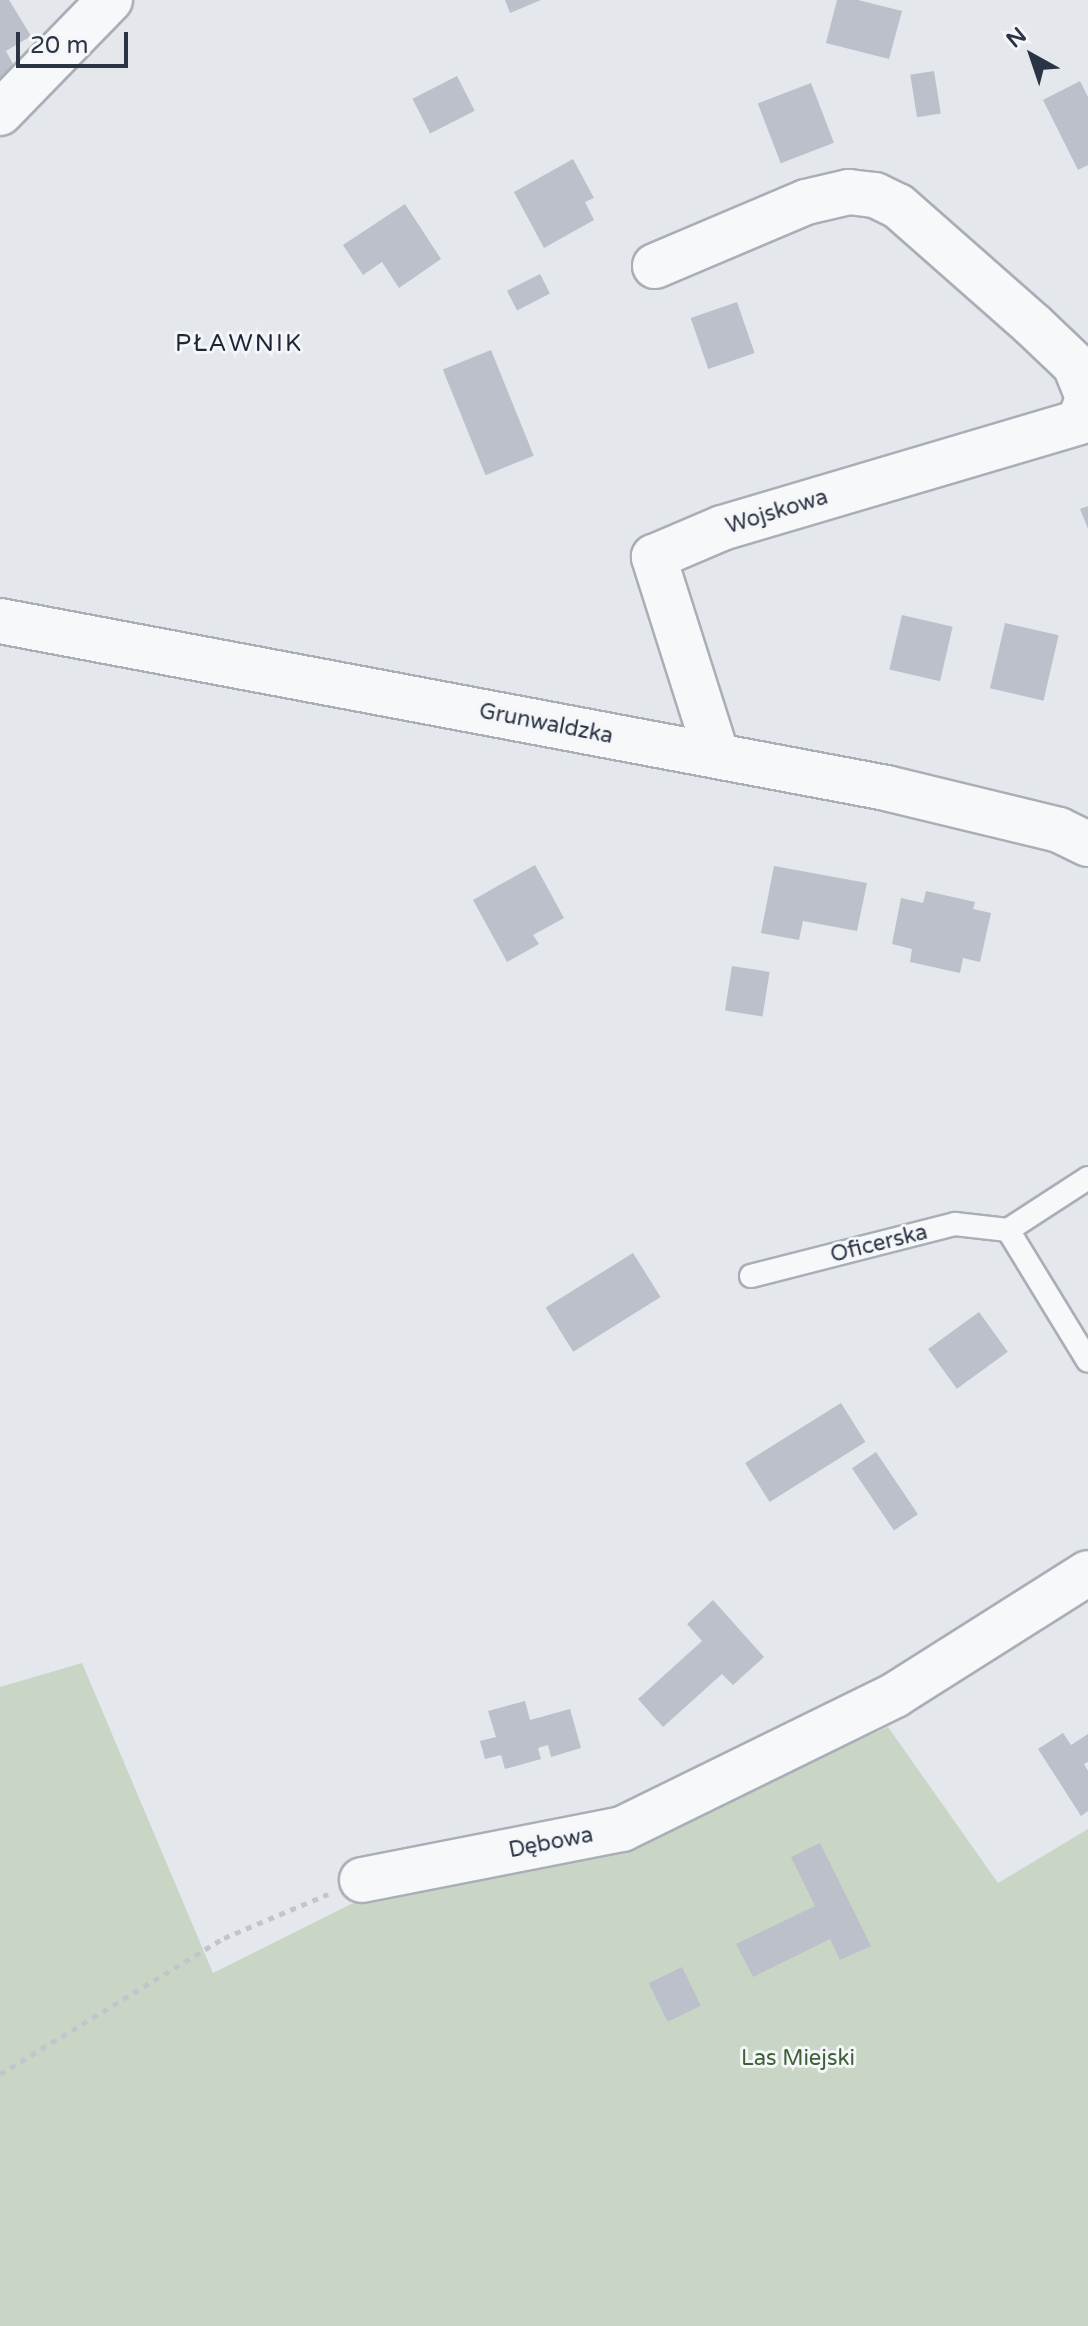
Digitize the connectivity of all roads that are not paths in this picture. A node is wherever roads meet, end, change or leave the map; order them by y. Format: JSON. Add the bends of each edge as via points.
{"nodes":[{"id":1,"x":110,"y":0,"type":"edge"},
{"id":2,"x":0,"y":113,"type":"edge"},
{"id":3,"x":655,"y":266,"type":"dead end"},
{"id":4,"x":1088,"y":398,"type":"edge"},
{"id":5,"x":0,"y":621,"type":"edge"},
{"id":6,"x":717,"y":756,"type":"junction"},
{"id":7,"x":1088,"y":844,"type":"edge"},
{"id":8,"x":1088,"y":1178,"type":"edge"},
{"id":9,"x":1008,"y":1230,"type":"junction"},
{"id":10,"x":751,"y":1276,"type":"dead end"},
{"id":11,"x":1088,"y":1361,"type":"edge"},
{"id":12,"x":1088,"y":1573,"type":"edge"},
{"id":13,"x":362,"y":1880,"type":"road end"}],
"edges":[{"from":1,"to":2,"type":"street"},
{"from":3,"to":4,"type":"street","name":"Wojskowa","via":[[806,202],[849,192],[875,195],[898,206],[1075,365]]},
{"from":4,"to":6,"type":"street","name":"Wojskowa","via":[[1079,422],[722,528],[654,557]]},
{"from":5,"to":6,"type":"street","name":"Grunwaldzka"},
{"from":6,"to":7,"type":"street","name":"Grunwaldzka","via":[[900,792],[1059,830]]},
{"from":8,"to":9,"type":"lane"},
{"from":9,"to":10,"type":"lane","name":"Oficerska","via":[[955,1224]]},
{"from":9,"to":11,"type":"lane"},
{"from":12,"to":13,"type":"street","name":"Dębowa","via":[[895,1695],[622,1829]]}]}
